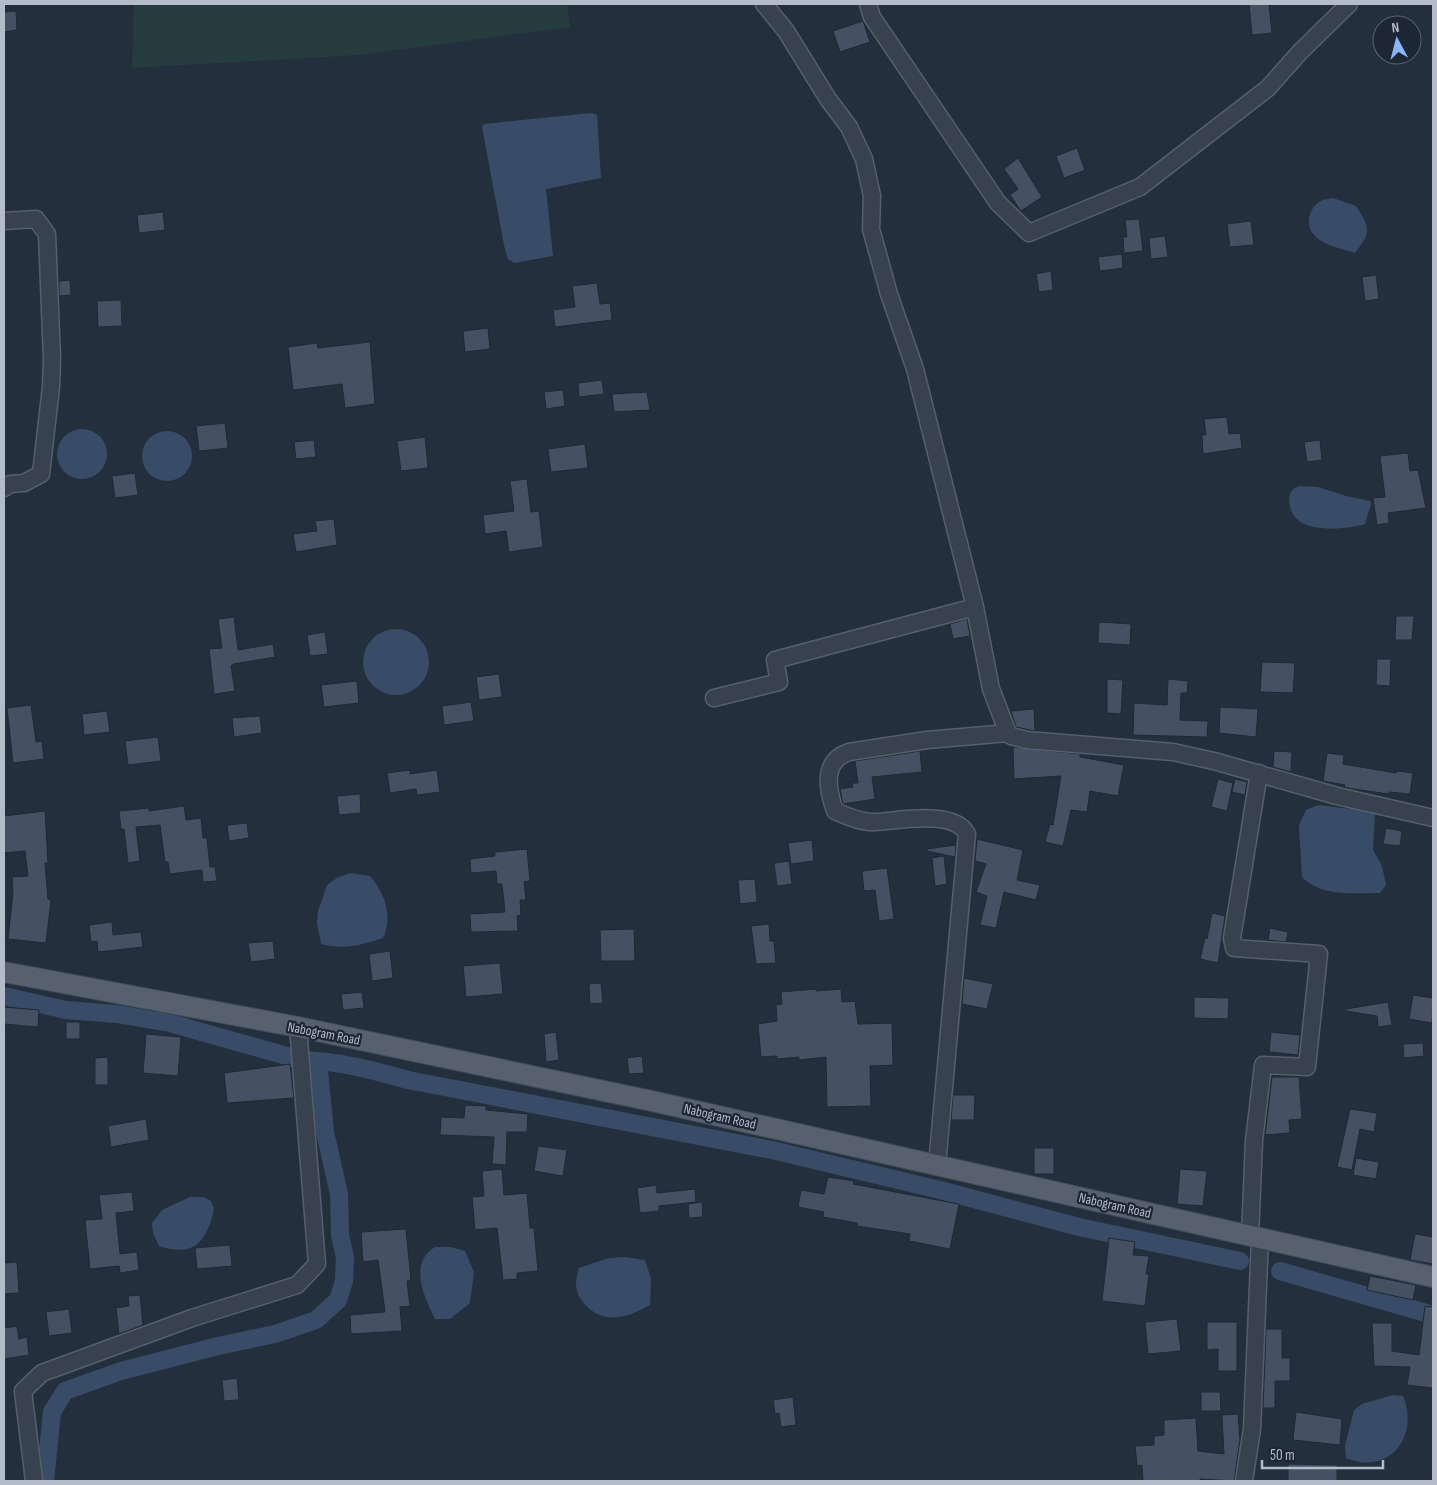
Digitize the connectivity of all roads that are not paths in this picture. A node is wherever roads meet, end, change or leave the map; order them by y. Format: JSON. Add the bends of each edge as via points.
{"nodes":[{"id":1,"x":764,"y":4,"type":"edge"},
{"id":2,"x":868,"y":4,"type":"edge"},
{"id":3,"x":1349,"y":4,"type":"edge"},
{"id":4,"x":4,"y":221,"type":"edge"},
{"id":5,"x":4,"y":488,"type":"edge"},
{"id":6,"x":975,"y":608,"type":"junction"},
{"id":7,"x":714,"y":698,"type":"dead end"},
{"id":8,"x":1008,"y":733,"type":"junction"},
{"id":9,"x":1259,"y":773,"type":"junction"},
{"id":10,"x":1433,"y":818,"type":"edge"},
{"id":11,"x":4,"y":972,"type":"edge"},
{"id":12,"x":298,"y":1033,"type":"junction"},
{"id":13,"x":937,"y":1165,"type":"junction"},
{"id":14,"x":1255,"y":1237,"type":"junction"},
{"id":15,"x":1433,"y":1277,"type":"edge"},
{"id":16,"x":34,"y":1481,"type":"edge"},
{"id":17,"x":1244,"y":1481,"type":"edge"}],
"edges":[{"from":1,"to":6,"type":"street","via":[[786,31],[849,127],[864,159],[872,196],[871,229],[915,369]]},
{"from":2,"to":3,"type":"street","via":[[872,17],[970,164],[998,203],[1029,233],[1140,186],[1268,88]]},
{"from":4,"to":5,"type":"street","via":[[36,219],[48,234],[52,359],[40,474],[24,483]]},
{"from":6,"to":7,"type":"street","via":[[774,660],[779,682]]},
{"from":6,"to":8,"type":"street","via":[[991,689]]},
{"from":8,"to":9,"type":"street","via":[[1027,740],[1173,752]]},
{"from":8,"to":13,"type":"street","via":[[927,740],[849,752],[838,756],[831,765],[831,801],[835,811],[850,818],[874,822],[906,818],[948,821],[964,828],[967,834]]},
{"from":9,"to":10,"type":"street","via":[[1337,796]]},
{"from":9,"to":14,"type":"street","via":[[1233,946],[1320,954],[1307,1067],[1263,1065],[1254,1140]]},
{"from":11,"to":12,"type":"main road","name":"Nabogram Road"},
{"from":12,"to":13,"type":"main road","name":"Nabogram Road","via":[[652,1101]]},
{"from":12,"to":16,"type":"street","via":[[317,1264],[298,1285],[192,1318],[42,1373],[22,1391]]},
{"from":13,"to":14,"type":"main road","name":"Nabogram Road"},
{"from":14,"to":15,"type":"main road","name":"Nabogram Road"},
{"from":14,"to":17,"type":"street","via":[[1252,1429]]}]}
